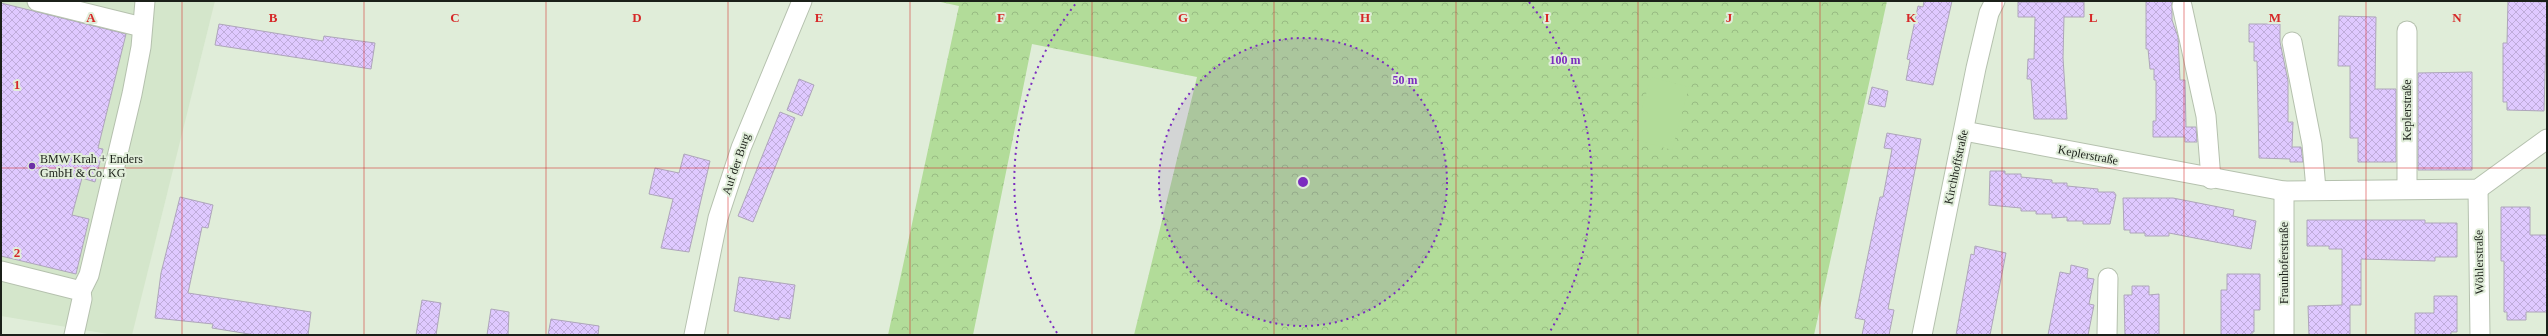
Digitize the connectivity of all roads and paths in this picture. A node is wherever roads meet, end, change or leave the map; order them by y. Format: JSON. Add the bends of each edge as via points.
{"nodes":[{"id":1,"x":37,"y":1,"type":"edge"},
{"id":2,"x":145,"y":1,"type":"edge"},
{"id":3,"x":802,"y":1,"type":"edge"},
{"id":4,"x":1995,"y":1,"type":"edge"},
{"id":5,"x":2182,"y":6,"type":"dead end"},
{"id":6,"x":142,"y":27,"type":"junction"},
{"id":7,"x":2406,"y":31,"type":"dead end"},
{"id":8,"x":2292,"y":42,"type":"dead end"},
{"id":9,"x":1964,"y":131,"type":"junction"},
{"id":10,"x":2547,"y":139,"type":"edge"},
{"id":11,"x":2211,"y":179,"type":"junction"},
{"id":12,"x":2316,"y":189,"type":"junction"},
{"id":13,"x":2407,"y":189,"type":"junction"},
{"id":14,"x":2478,"y":189,"type":"junction"},
{"id":15,"x":2284,"y":190,"type":"junction"},
{"id":16,"x":1,"y":270,"type":"edge"},
{"id":17,"x":2108,"y":278,"type":"dead end"},
{"id":18,"x":81,"y":291,"type":"junction"},
{"id":19,"x":74,"y":335,"type":"edge"},
{"id":20,"x":694,"y":335,"type":"edge"},
{"id":21,"x":1922,"y":335,"type":"edge"},
{"id":22,"x":2107,"y":335,"type":"edge"},
{"id":23,"x":2284,"y":335,"type":"edge"},
{"id":24,"x":2480,"y":335,"type":"edge"}],
"edges":[{"from":1,"to":6,"type":"street"},
{"from":2,"to":6,"type":"street"},
{"from":3,"to":20,"type":"street","name":"Auf der Burg","via":[[741,148],[718,218]]},
{"from":4,"to":9,"type":"street","name":"Kirchhoffstraße","via":[[1984,34]]},
{"from":5,"to":11,"type":"street","via":[[2206,116]]},
{"from":6,"to":18,"type":"street","via":[[132,94],[89,275]]},
{"from":7,"to":13,"type":"street","name":"Keplerstraße"},
{"from":8,"to":12,"type":"street","via":[[2312,144]]},
{"from":9,"to":11,"type":"street","name":"Keplerstraße"},
{"from":9,"to":21,"type":"street","name":"Kirchhoffstraße"},
{"from":10,"to":14,"type":"street"},
{"from":11,"to":15,"type":"street","name":"Keplerstraße"},
{"from":12,"to":13,"type":"street","name":"Keplerstraße"},
{"from":12,"to":15,"type":"street","name":"Keplerstraße"},
{"from":13,"to":14,"type":"street","name":"Keplerstraße"},
{"from":14,"to":24,"type":"street","name":"Wöhlerstraße"},
{"from":15,"to":23,"type":"street","name":"Fraunhoferstraße"},
{"from":16,"to":18,"type":"street"},
{"from":17,"to":22,"type":"street"},
{"from":18,"to":19,"type":"street","via":[[82,299]]}]}
